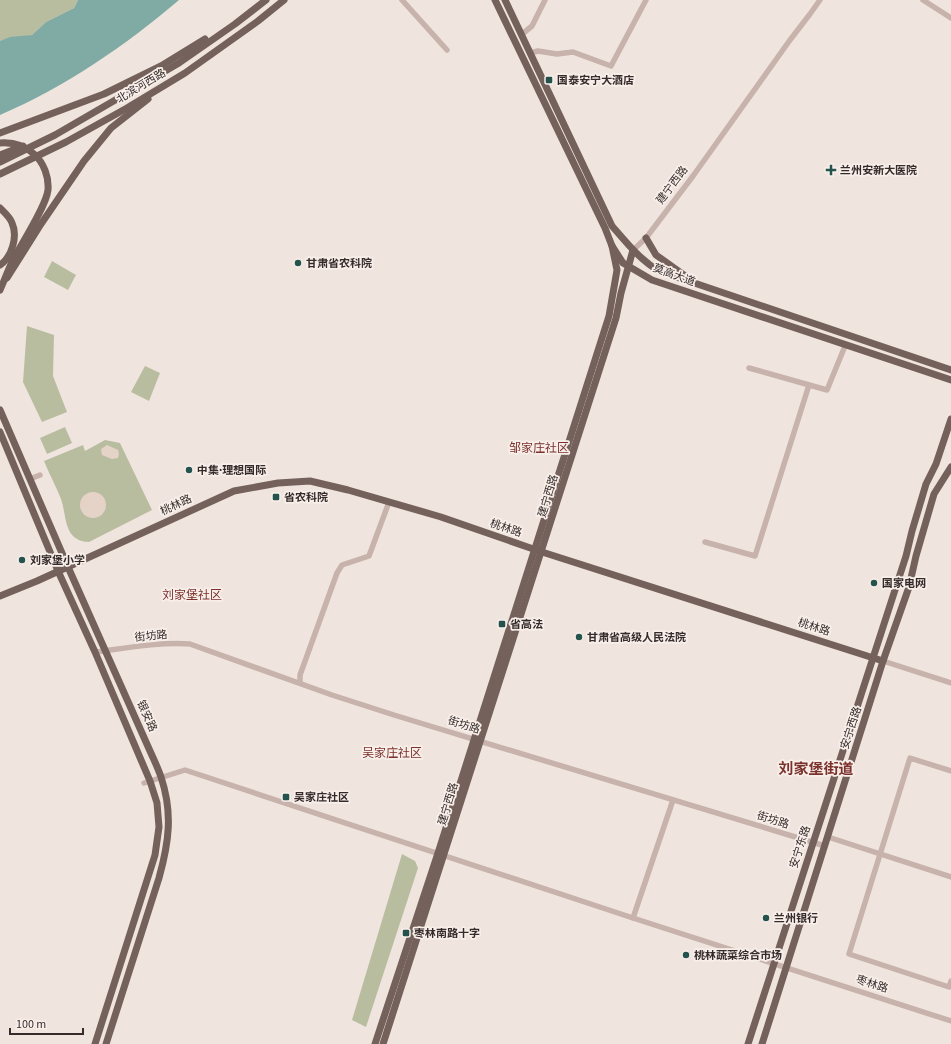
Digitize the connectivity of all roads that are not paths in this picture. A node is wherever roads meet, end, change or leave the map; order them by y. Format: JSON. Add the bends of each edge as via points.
{"nodes":[{"id":1,"x":266,"y":0,"type":"edge"},
{"id":2,"x":284,"y":0,"type":"edge"},
{"id":3,"x":402,"y":0,"type":"edge"},
{"id":4,"x":495,"y":0,"type":"edge"},
{"id":5,"x":505,"y":0,"type":"edge"},
{"id":6,"x":545,"y":0,"type":"edge"},
{"id":7,"x":646,"y":0,"type":"edge"},
{"id":8,"x":820,"y":0,"type":"edge"},
{"id":9,"x":924,"y":0,"type":"edge"},
{"id":10,"x":951,"y":18,"type":"edge"},
{"id":11,"x":235,"y":24,"type":"junction"},
{"id":12,"x":521,"y":35,"type":"junction"},
{"id":13,"x":447,"y":50,"type":"dead end"},
{"id":14,"x":530,"y":54,"type":"junction"},
{"id":15,"x":170,"y":82,"type":"junction"},
{"id":16,"x":0,"y":133,"type":"edge"},
{"id":17,"x":55,"y":135,"type":"junction"},
{"id":18,"x":0,"y":143,"type":"edge"},
{"id":19,"x":0,"y":154,"type":"edge"},
{"id":20,"x":0,"y":162,"type":"edge"},
{"id":21,"x":0,"y":174,"type":"edge"},
{"id":22,"x":0,"y":208,"type":"edge"},
{"id":23,"x":646,"y":238,"type":"junction"},
{"id":24,"x":612,"y":246,"type":"junction"},
{"id":25,"x":633,"y":250,"type":"junction"},
{"id":26,"x":0,"y":264,"type":"edge"},
{"id":27,"x":626,"y":264,"type":"junction"},
{"id":28,"x":617,"y":270,"type":"junction"},
{"id":29,"x":696,"y":284,"type":"junction"},
{"id":30,"x":0,"y":290,"type":"edge"},
{"id":31,"x":845,"y":346,"type":"junction"},
{"id":32,"x":749,"y":368,"type":"dead end"},
{"id":33,"x":951,"y":370,"type":"edge"},
{"id":34,"x":951,"y":380,"type":"edge"},
{"id":35,"x":809,"y":385,"type":"junction"},
{"id":36,"x":0,"y":410,"type":"edge"},
{"id":37,"x":951,"y":419,"type":"edge"},
{"id":38,"x":0,"y":432,"type":"edge"},
{"id":39,"x":951,"y":467,"type":"edge"},
{"id":40,"x":40,"y":475,"type":"dead end"},
{"id":41,"x":30,"y":479,"type":"junction"},
{"id":42,"x":389,"y":502,"type":"junction"},
{"id":43,"x":705,"y":542,"type":"dead end"},
{"id":44,"x":538,"y":551,"type":"junction"},
{"id":45,"x":68,"y":567,"type":"junction"},
{"id":46,"x":58,"y":571,"type":"junction"},
{"id":47,"x":0,"y":596,"type":"edge"},
{"id":48,"x":106,"y":651,"type":"junction"},
{"id":49,"x":95,"y":652,"type":"junction"},
{"id":50,"x":872,"y":657,"type":"junction"},
{"id":51,"x":883,"y":661,"type":"junction"},
{"id":52,"x":300,"y":682,"type":"junction"},
{"id":53,"x":951,"y":683,"type":"edge"},
{"id":54,"x":477,"y":739,"type":"junction"},
{"id":55,"x":951,"y":771,"type":"edge"},
{"id":56,"x":160,"y":777,"type":"junction"},
{"id":57,"x":147,"y":782,"type":"junction"},
{"id":58,"x":673,"y":800,"type":"junction"},
{"id":59,"x":828,"y":837,"type":"junction"},
{"id":60,"x":813,"y":842,"type":"junction"},
{"id":61,"x":825,"y":846,"type":"junction"},
{"id":62,"x":441,"y":854,"type":"junction"},
{"id":63,"x":880,"y":854,"type":"junction"},
{"id":64,"x":951,"y":877,"type":"edge"},
{"id":65,"x":633,"y":918,"type":"junction"},
{"id":66,"x":774,"y":963,"type":"junction"},
{"id":67,"x":786,"y":967,"type":"junction"},
{"id":68,"x":951,"y":981,"type":"edge"},
{"id":69,"x":951,"y":1014,"type":"edge"},
{"id":70,"x":945,"y":1019,"type":"junction"},
{"id":71,"x":951,"y":1021,"type":"edge"},
{"id":72,"x":95,"y":1044,"type":"edge"},
{"id":73,"x":106,"y":1044,"type":"edge"},
{"id":74,"x":375,"y":1044,"type":"edge"},
{"id":75,"x":383,"y":1044,"type":"edge"},
{"id":76,"x":748,"y":1044,"type":"edge"},
{"id":77,"x":762,"y":1044,"type":"edge"}],
"edges":[{"from":1,"to":11,"type":"main road","name":"北滨河西路"},
{"from":2,"to":15,"type":"main road","name":"北滨河西路"},
{"from":3,"to":13,"type":"street"},
{"from":4,"to":24,"type":"main road","name":"莫高大道","via":[[606,228]]},
{"from":5,"to":12,"type":"main road","name":"莫高大道"},
{"from":6,"to":12,"type":"street","via":[[532,26]]},
{"from":7,"to":14,"type":"street","via":[[611,66],[573,52],[557,54],[538,51]]},
{"from":8,"to":23,"type":"street","name":"建宁西路"},
{"from":9,"to":10,"type":"street"},
{"from":11,"to":16,"type":"main road","via":[[161,66],[104,94]]},
{"from":11,"to":17,"type":"main road","name":"北滨河西路","via":[[179,62]]},
{"from":12,"to":14,"type":"main road","name":"莫高大道"},
{"from":14,"to":25,"type":"main road","name":"莫高大道","via":[[612,226]]},
{"from":15,"to":21,"type":"main road","name":"北滨河西路","via":[[66,142]]},
{"from":15,"to":30,"type":"main road","bridge":true,"via":[[112,128],[84,161]]},
{"from":17,"to":19,"type":"main road"},
{"from":17,"to":20,"type":"main road","name":"北滨河西路"},
{"from":18,"to":30,"type":"main road","bridge":true,"via":[[11,142],[27,148],[39,159],[47,174],[48,191]]},
{"from":22,"to":26,"type":"main road","via":[[13,224],[15,235],[12,250]]},
{"from":23,"to":25,"type":"street","name":"建宁西路"},
{"from":23,"to":29,"type":"main road","via":[[656,255]]},
{"from":24,"to":27,"type":"main road","name":"莫高大道"},
{"from":24,"to":28,"type":"main road","name":"建宁西路"},
{"from":25,"to":27,"type":"main road"},
{"from":25,"to":29,"type":"main road","name":"莫高大道","via":[[659,271]]},
{"from":27,"to":28,"type":"main road"},
{"from":27,"to":31,"type":"main road","name":"莫高大道","via":[[652,280]]},
{"from":27,"to":44,"type":"main road","name":"建宁西路","via":[[616,318]]},
{"from":28,"to":44,"type":"main road","name":"建宁西路","via":[[609,316]]},
{"from":29,"to":33,"type":"main road","name":"莫高大道"},
{"from":31,"to":34,"type":"main road","name":"莫高大道"},
{"from":31,"to":35,"type":"street","via":[[827,390]]},
{"from":32,"to":35,"type":"street"},
{"from":35,"to":43,"type":"street","via":[[755,556]]},
{"from":36,"to":41,"type":"main road","name":"银安路"},
{"from":37,"to":50,"type":"main road","via":[[936,464],[926,484],[906,556]]},
{"from":38,"to":46,"type":"main road","name":"银安路"},
{"from":39,"to":51,"type":"main road","name":"安宁西路","via":[[934,494],[909,588]]},
{"from":40,"to":41,"type":"street"},
{"from":41,"to":45,"type":"main road","name":"银安路"},
{"from":42,"to":44,"type":"main road","name":"桃林路"},
{"from":42,"to":45,"type":"main road","name":"桃林路","via":[[310,482],[278,483],[234,491]]},
{"from":42,"to":52,"type":"street","via":[[369,556],[342,565],[337,573],[300,675]]},
{"from":44,"to":50,"type":"main road","name":"桃林路"},
{"from":44,"to":54,"type":"main road","name":"建宁西路"},
{"from":45,"to":46,"type":"main road","name":"桃林路"},
{"from":45,"to":48,"type":"main road","name":"银安路"},
{"from":46,"to":47,"type":"main road","name":"桃林路"},
{"from":46,"to":49,"type":"main road","name":"银安路"},
{"from":48,"to":49,"type":"street","name":"街坊路"},
{"from":48,"to":52,"type":"street","name":"街坊路","via":[[160,644],[190,644]]},
{"from":48,"to":56,"type":"main road","name":"银安路"},
{"from":49,"to":57,"type":"main road","name":"银安路"},
{"from":50,"to":51,"type":"main road","name":"桃林路"},
{"from":50,"to":60,"type":"main road","name":"安宁东路"},
{"from":51,"to":53,"type":"street","name":"桃林路"},
{"from":51,"to":59,"type":"main road","name":"安宁西路"},
{"from":52,"to":54,"type":"street","name":"街坊路","via":[[374,708]]},
{"from":54,"to":58,"type":"street","name":"街坊路"},
{"from":54,"to":62,"type":"main road","name":"建宁西路"},
{"from":55,"to":63,"type":"street","via":[[910,758]]},
{"from":56,"to":57,"type":"street","name":"枣林路"},
{"from":56,"to":62,"type":"street","name":"枣林路","via":[[185,770]]},
{"from":56,"to":73,"type":"main road","name":"银安路","via":[[169,814],[166,853]]},
{"from":57,"to":72,"type":"main road","name":"银安路","via":[[158,809],[159,828],[155,855]]},
{"from":58,"to":60,"type":"street","name":"街坊路"},
{"from":58,"to":65,"type":"street"},
{"from":59,"to":61,"type":"main road","name":"安宁西路"},
{"from":59,"to":63,"type":"street"},
{"from":60,"to":61,"type":"street","name":"街坊路"},
{"from":60,"to":66,"type":"main road","name":"安宁东路"},
{"from":61,"to":67,"type":"main road","name":"安宁西路"},
{"from":62,"to":65,"type":"street","name":"枣林路"},
{"from":62,"to":74,"type":"main road","name":"建宁西路"},
{"from":62,"to":75,"type":"main road","name":"建宁西路"},
{"from":63,"to":64,"type":"street"},
{"from":63,"to":68,"type":"street","via":[[849,954],[949,987]]},
{"from":65,"to":66,"type":"street","name":"枣林路"},
{"from":66,"to":67,"type":"street","name":"枣林路"},
{"from":66,"to":76,"type":"main road","name":"安宁东路"},
{"from":67,"to":70,"type":"street","name":"枣林路"},
{"from":67,"to":77,"type":"main road","name":"安宁西路"},
{"from":69,"to":70,"type":"street"},
{"from":70,"to":71,"type":"street","name":"枣林路"}]}
